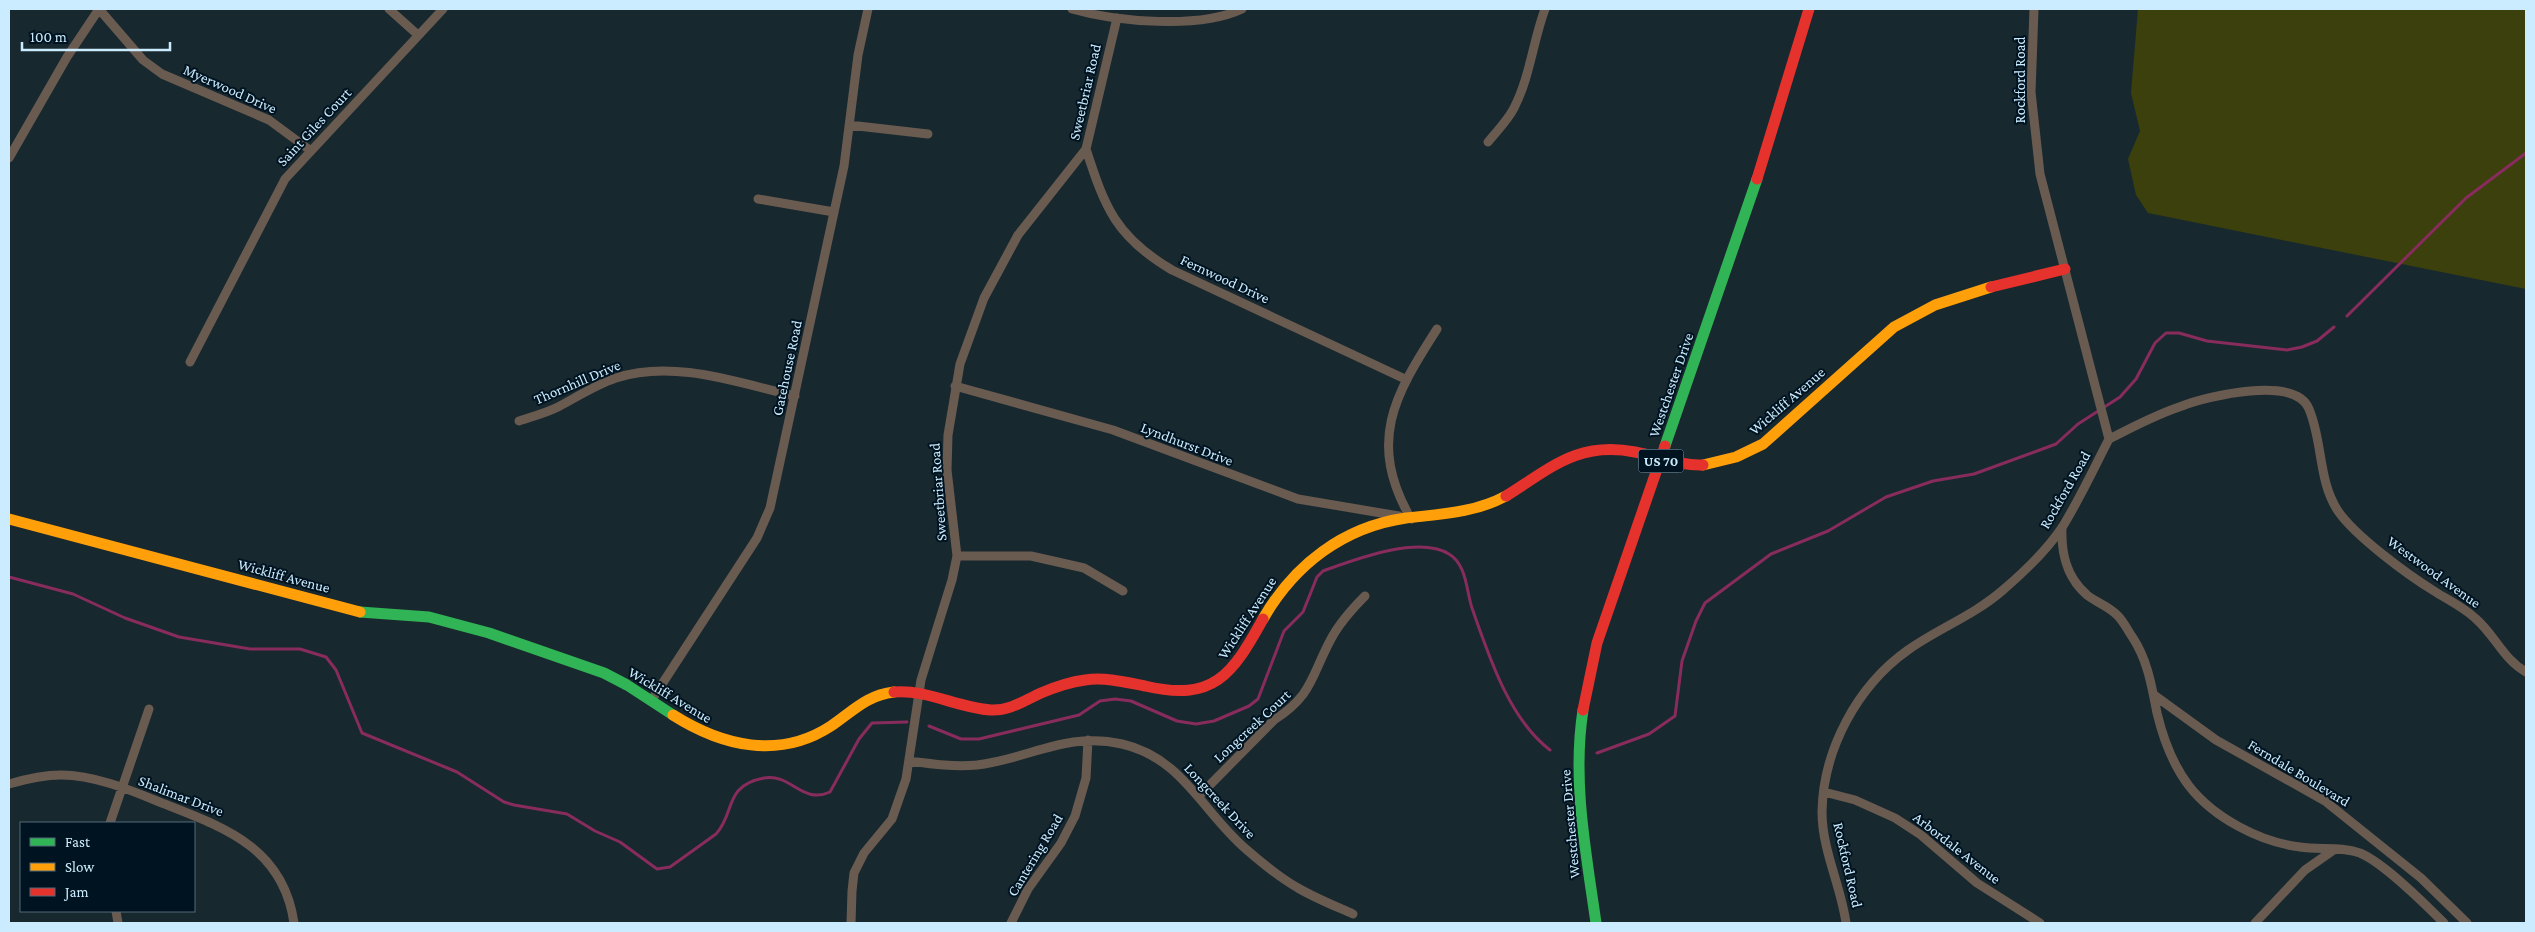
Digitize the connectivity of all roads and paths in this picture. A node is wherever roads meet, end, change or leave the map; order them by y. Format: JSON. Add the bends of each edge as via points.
{"nodes":[{"id":1,"x":99,"y":9,"type":"edge"},
{"id":2,"x":389,"y":9,"type":"edge"},
{"id":3,"x":443,"y":9,"type":"edge"},
{"id":4,"x":868,"y":9,"type":"edge"},
{"id":5,"x":1072,"y":9,"type":"edge"},
{"id":6,"x":1242,"y":9,"type":"edge"},
{"id":7,"x":1545,"y":9,"type":"edge"},
{"id":8,"x":1809,"y":9,"type":"edge"},
{"id":9,"x":2034,"y":9,"type":"edge"},
{"id":10,"x":1117,"y":18,"type":"junction"},
{"id":11,"x":418,"y":35,"type":"junction"},
{"id":12,"x":849,"y":125,"type":"junction"},
{"id":13,"x":928,"y":134,"type":"dead end"},
{"id":14,"x":1488,"y":142,"type":"dead end"},
{"id":15,"x":1086,"y":149,"type":"junction"},
{"id":16,"x":311,"y":152,"type":"junction"},
{"id":17,"x":9,"y":158,"type":"edge"},
{"id":18,"x":758,"y":199,"type":"dead end"},
{"id":19,"x":834,"y":212,"type":"junction"},
{"id":20,"x":2065,"y":269,"type":"junction"},
{"id":21,"x":1437,"y":329,"type":"dead end"},
{"id":22,"x":190,"y":362,"type":"dead end"},
{"id":23,"x":1405,"y":379,"type":"junction"},
{"id":24,"x":956,"y":386,"type":"junction"},
{"id":25,"x":795,"y":396,"type":"junction"},
{"id":26,"x":519,"y":421,"type":"dead end"},
{"id":27,"x":2110,"y":439,"type":"junction"},
{"id":28,"x":1662,"y":457,"type":"junction"},
{"id":29,"x":1411,"y":518,"type":"junction"},
{"id":30,"x":9,"y":520,"type":"edge"},
{"id":31,"x":2062,"y":526,"type":"junction"},
{"id":32,"x":957,"y":556,"type":"junction"},
{"id":33,"x":1123,"y":591,"type":"dead end"},
{"id":34,"x":1365,"y":596,"type":"dead end"},
{"id":35,"x":2526,"y":672,"type":"edge"},
{"id":36,"x":919,"y":694,"type":"junction"},
{"id":37,"x":2154,"y":695,"type":"junction"},
{"id":38,"x":651,"y":701,"type":"junction"},
{"id":39,"x":149,"y":709,"type":"dead end"},
{"id":40,"x":1088,"y":740,"type":"junction"},
{"id":41,"x":909,"y":761,"type":"junction"},
{"id":42,"x":9,"y":784,"type":"edge"},
{"id":43,"x":122,"y":788,"type":"junction"},
{"id":44,"x":1824,"y":792,"type":"junction"},
{"id":45,"x":1199,"y":796,"type":"junction"},
{"id":46,"x":110,"y":822,"type":"edge"},
{"id":47,"x":2335,"y":849,"type":"junction"},
{"id":48,"x":2388,"y":850,"type":"junction"},
{"id":49,"x":2378,"y":864,"type":"junction"},
{"id":50,"x":1353,"y":914,"type":"dead end"},
{"id":51,"x":294,"y":923,"type":"edge"},
{"id":52,"x":852,"y":923,"type":"edge"},
{"id":53,"x":1011,"y":923,"type":"edge"},
{"id":54,"x":1596,"y":923,"type":"edge"},
{"id":55,"x":1846,"y":923,"type":"edge"},
{"id":56,"x":2040,"y":923,"type":"edge"},
{"id":57,"x":2255,"y":923,"type":"edge"},
{"id":58,"x":2444,"y":923,"type":"edge"},
{"id":59,"x":2467,"y":923,"type":"edge"}],
"edges":[{"from":1,"to":16,"type":"street","name":"Myerwood Drive","via":[[143,60],[162,74],[269,120]]},
{"from":1,"to":17,"type":"street","via":[[67,57]]},
{"from":2,"to":11,"type":"street"},
{"from":3,"to":11,"type":"street","name":"Saint Giles Court"},
{"from":4,"to":12,"type":"street","name":"Gatehouse Road"},
{"from":5,"to":10,"type":"street"},
{"from":6,"to":10,"type":"street","via":[[1206,20]]},
{"from":7,"to":14,"type":"street","via":[[1514,109]]},
{"from":8,"to":28,"type":"street","name":"Westchester Drive","number":"US 70","via":[[1768,144]]},
{"from":9,"to":20,"type":"street","name":"Rockford Road","via":[[2031,92],[2034,133],[2040,174]]},
{"from":10,"to":15,"type":"street","name":"Sweetbriar Road"},
{"from":11,"to":16,"type":"street","name":"Saint Giles Court"},
{"from":12,"to":13,"type":"street"},
{"from":12,"to":19,"type":"street","name":"Gatehouse Road"},
{"from":15,"to":23,"type":"street","name":"Fernwood Drive","via":[[1100,193],[1114,220],[1148,256]]},
{"from":15,"to":24,"type":"street","name":"Sweetbriar Road","via":[[1018,235],[999,267],[984,298]]},
{"from":16,"to":22,"type":"street","name":"Saint Giles Court","via":[[285,178]]},
{"from":18,"to":19,"type":"street"},
{"from":19,"to":25,"type":"street","name":"Gatehouse Road"},
{"from":20,"to":27,"type":"street","name":"Rockford Road"},
{"from":20,"to":28,"type":"street","name":"Wickliff Avenue","via":[[1987,287],[1942,301],[1915,314],[1894,327],[1770,438],[1744,454],[1698,465]]},
{"from":21,"to":23,"type":"street"},
{"from":23,"to":29,"type":"street","via":[[1392,416],[1389,451],[1395,486]]},
{"from":24,"to":29,"type":"street","name":"Lyndhurst Drive","via":[[1113,430],[1298,500]]},
{"from":24,"to":32,"type":"street","name":"Sweetbriar Road","via":[[949,426],[947,470]]},
{"from":25,"to":26,"type":"street","name":"Thornhill Drive","via":[[705,375],[662,370],[615,378],[556,408]]},
{"from":25,"to":38,"type":"street","name":"Gatehouse Road","via":[[770,508],[757,538]]},
{"from":27,"to":31,"type":"street","name":"Rockford Road"},
{"from":27,"to":35,"type":"street","name":"Westwood Avenue","via":[[2155,416],[2205,399],[2262,391],[2298,396],[2309,409],[2327,489],[2340,513],[2395,564],[2476,618],[2494,636],[2514,665]]},
{"from":28,"to":29,"type":"street","name":"Wickliff Avenue","via":[[1642,452],[1597,449],[1565,459],[1516,491],[1486,505],[1454,514]]},
{"from":28,"to":54,"type":"street","name":"Westchester Drive","number":"US 70","via":[[1609,603],[1586,691],[1579,744],[1580,802]]},
{"from":29,"to":36,"type":"street","name":"Wickliff Avenue","via":[[1379,524],[1340,540],[1304,564],[1275,600],[1235,667],[1206,687],[1177,692],[1109,678],[1092,679],[1058,686],[1017,706],[995,710],[978,709]]},
{"from":30,"to":38,"type":"street","name":"Wickliff Avenue","via":[[363,613],[411,613],[456,622],[592,667]]},
{"from":31,"to":37,"type":"street","via":[[2061,545],[2072,580],[2119,616],[2137,645]]},
{"from":31,"to":44,"type":"street","name":"Rockford Road","via":[[2004,589],[1973,613],[1908,650],[1877,678],[1842,728],[1831,756]]},
{"from":32,"to":33,"type":"street","via":[[1031,556],[1084,568]]},
{"from":32,"to":36,"type":"street","name":"Sweetbriar Road"},
{"from":34,"to":45,"type":"street","name":"Longcreek Court","via":[[1345,616],[1331,639],[1306,694],[1274,720]]},
{"from":36,"to":38,"type":"street","name":"Wickliff Avenue","via":[[896,692],[874,696],[853,706],[820,732],[797,743],[770,746],[742,745],[712,737]]},
{"from":36,"to":41,"type":"street","name":"Sweetbriar Road"},
{"from":37,"to":47,"type":"street","via":[[2157,715],[2175,764],[2202,799],[2234,823],[2270,841]]},
{"from":37,"to":48,"type":"street","name":"Ferndale Boulevard","via":[[2216,740],[2325,800]]},
{"from":39,"to":43,"type":"street"},
{"from":40,"to":41,"type":"street","name":"Longcreek Drive","via":[[1056,744],[977,765],[945,766]]},
{"from":40,"to":45,"type":"street","name":"Longcreek Drive","via":[[1123,744],[1148,754],[1176,772]]},
{"from":40,"to":53,"type":"street","name":"Cantering Road","via":[[1086,778],[1075,816],[1028,889]]},
{"from":41,"to":52,"type":"street","name":"Sweetbriar Road","via":[[892,819],[864,853],[854,873]]},
{"from":42,"to":43,"type":"street","name":"Shalimar Drive","via":[[34,777],[63,775]]},
{"from":43,"to":46,"type":"street"},
{"from":43,"to":51,"type":"street","name":"Shalimar Drive","via":[[219,825],[244,840],[261,854],[274,872],[287,898]]},
{"from":44,"to":55,"type":"street","name":"Rockford Road","via":[[1822,813],[1828,851]]},
{"from":44,"to":56,"type":"street","name":"Arbordale Avenue","via":[[1855,800],[1895,818],[1921,835],[1977,883]]},
{"from":45,"to":50,"type":"street","name":"Longcreek Drive","via":[[1245,849],[1297,888]]},
{"from":47,"to":49,"type":"street","via":[[2357,852]]},
{"from":47,"to":57,"type":"street","via":[[2306,870]]},
{"from":48,"to":49,"type":"street"},
{"from":48,"to":59,"type":"street","name":"Ferndale Boulevard"},
{"from":49,"to":58,"type":"street"}]}
